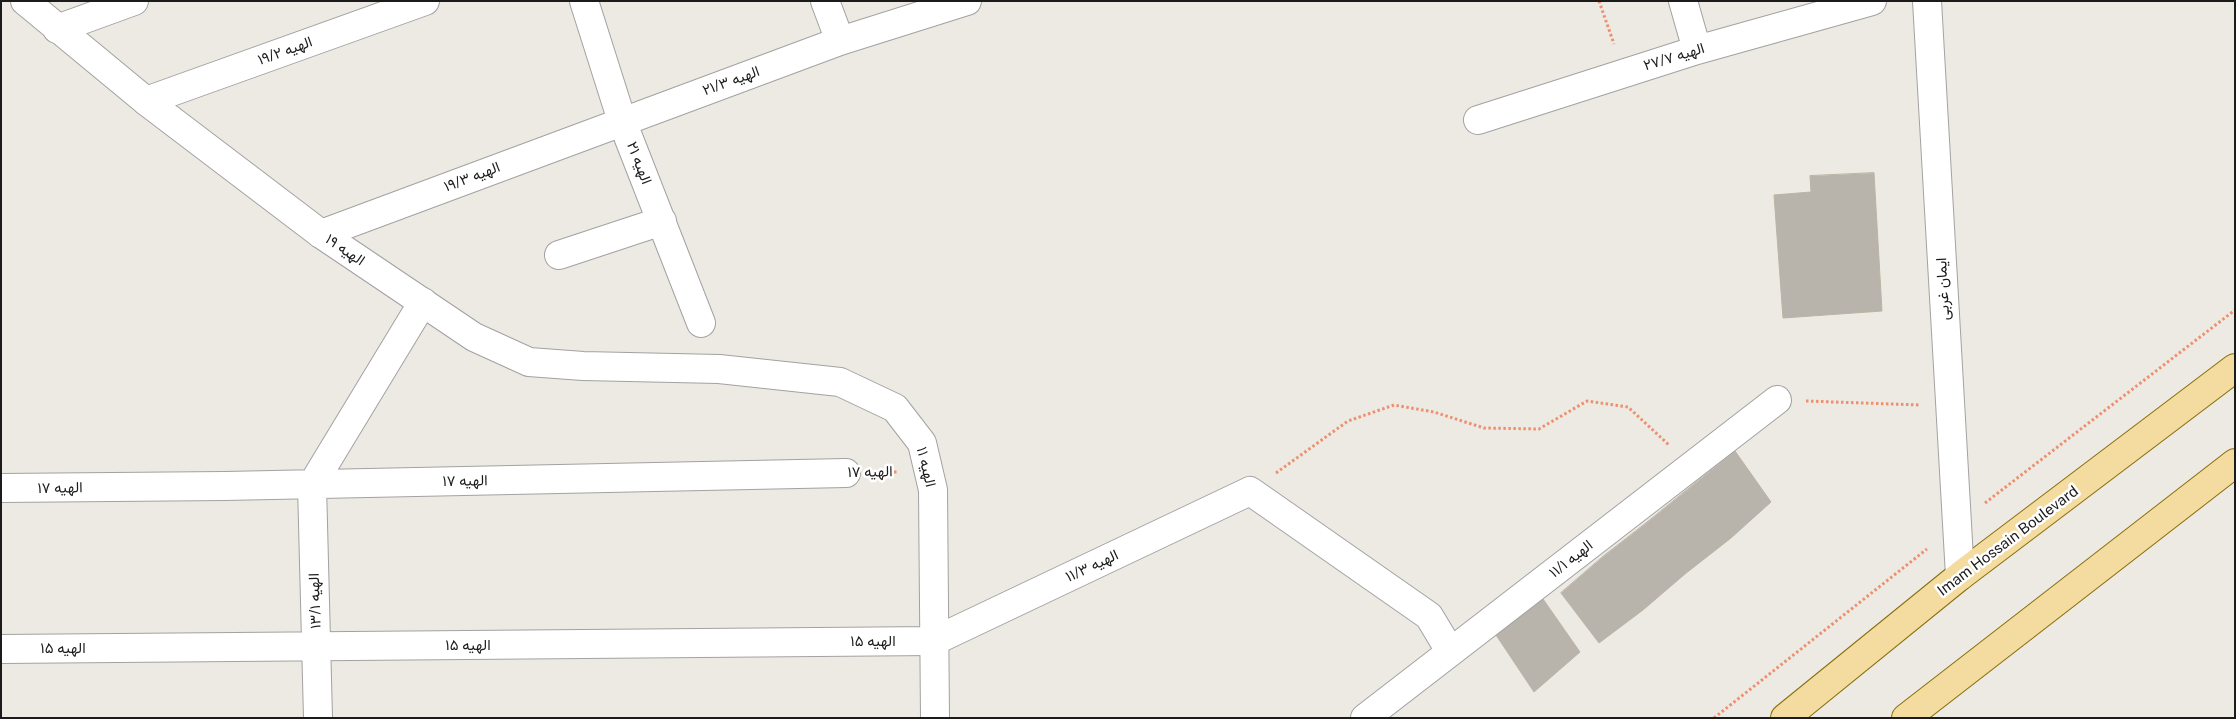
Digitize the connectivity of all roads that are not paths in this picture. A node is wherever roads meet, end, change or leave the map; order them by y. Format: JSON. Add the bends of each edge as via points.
{"nodes":[{"id":1,"x":25,"y":1,"type":"edge"},
{"id":2,"x":134,"y":1,"type":"edge"},
{"id":3,"x":425,"y":1,"type":"edge"},
{"id":4,"x":584,"y":1,"type":"edge"},
{"id":5,"x":825,"y":1,"type":"edge"},
{"id":6,"x":967,"y":1,"type":"edge"},
{"id":7,"x":1683,"y":1,"type":"edge"},
{"id":8,"x":1872,"y":1,"type":"edge"},
{"id":9,"x":1927,"y":1,"type":"edge"},
{"id":10,"x":57,"y":29,"type":"junction"},
{"id":11,"x":840,"y":40,"type":"junction"},
{"id":12,"x":1697,"y":50,"type":"junction"},
{"id":13,"x":146,"y":101,"type":"junction"},
{"id":14,"x":1478,"y":120,"type":"dead end"},
{"id":15,"x":622,"y":121,"type":"junction"},
{"id":16,"x":662,"y":221,"type":"junction"},
{"id":17,"x":321,"y":234,"type":"junction"},
{"id":18,"x":559,"y":255,"type":"dead end"},
{"id":19,"x":422,"y":302,"type":"junction"},
{"id":20,"x":701,"y":323,"type":"dead end"},
{"id":21,"x":2235,"y":368,"type":"edge"},
{"id":22,"x":719,"y":369,"type":"joint"},
{"id":23,"x":1777,"y":400,"type":"road end"},
{"id":24,"x":2235,"y":463,"type":"edge"},
{"id":25,"x":846,"y":473,"type":"road end"},
{"id":26,"x":312,"y":485,"type":"junction"},
{"id":27,"x":1,"y":488,"type":"edge"},
{"id":28,"x":1960,"y":576,"type":"junction"},
{"id":29,"x":934,"y":641,"type":"junction"},
{"id":30,"x":316,"y":646,"type":"junction"},
{"id":31,"x":1,"y":648,"type":"edge"},
{"id":32,"x":1450,"y":651,"type":"junction"},
{"id":33,"x":318,"y":718,"type":"edge"},
{"id":34,"x":935,"y":718,"type":"edge"},
{"id":35,"x":1365,"y":718,"type":"edge"},
{"id":36,"x":1785,"y":718,"type":"edge"},
{"id":37,"x":1906,"y":718,"type":"edge"}],
"edges":[{"from":1,"to":10,"type":"street","name":"الهیه ۱۹"},
{"from":2,"to":10,"type":"street"},
{"from":3,"to":13,"type":"street","name":"الهیه ۱۹/۲"},
{"from":4,"to":15,"type":"street","name":"الهیه ۲۱"},
{"from":5,"to":11,"type":"street"},
{"from":6,"to":11,"type":"street","name":"الهیه ۲۱/۳"},
{"from":7,"to":12,"type":"street"},
{"from":8,"to":12,"type":"street","name":"الهیه ۲۷/۷"},
{"from":9,"to":28,"type":"street","name":"ایمان غربی"},
{"from":10,"to":13,"type":"street","name":"الهیه ۱۹"},
{"from":11,"to":15,"type":"street","name":"الهیه ۲۱/۳"},
{"from":12,"to":14,"type":"street","name":"الهیه ۲۷/۷"},
{"from":13,"to":17,"type":"street","name":"الهیه ۱۹"},
{"from":15,"to":16,"type":"street","name":"الهیه ۲۱"},
{"from":15,"to":17,"type":"street","name":"الهیه ۱۹/۳"},
{"from":16,"to":18,"type":"street"},
{"from":16,"to":20,"type":"street","name":"الهیه ۲۱"},
{"from":17,"to":19,"type":"street","name":"الهیه ۱۹"},
{"from":19,"to":22,"type":"street","name":"الهیه ۱۹","via":[[474,338],[529,362]]},
{"from":19,"to":26,"type":"street"},
{"from":21,"to":28,"type":"main road","name":"Imam Hossain Boulevard"},
{"from":22,"to":29,"type":"street","name":"الهیه ۱۱","via":[[840,382],[895,408],[922,443],[933,490]]},
{"from":23,"to":32,"type":"street","name":"الهیه ۱۱/۱"},
{"from":24,"to":37,"type":"main road"},
{"from":25,"to":26,"type":"street","name":"الهیه ۱۷"},
{"from":26,"to":27,"type":"street","name":"الهیه ۱۷"},
{"from":26,"to":30,"type":"street","name":"الهیه ۱۳/۱"},
{"from":28,"to":36,"type":"main road","name":"Imam Hossain Boulevard"},
{"from":29,"to":30,"type":"street","name":"الهیه ۱۵"},
{"from":29,"to":32,"type":"street","name":"الهیه ۱۱/۳","via":[[1250,492],[1429,616]]},
{"from":29,"to":34,"type":"street","name":"الهیه ۱۱"},
{"from":30,"to":31,"type":"street","name":"الهیه ۱۵"},
{"from":30,"to":33,"type":"street","name":"الهیه ۱۳/۱"},
{"from":32,"to":35,"type":"street","name":"الهیه ۱۱/۱"}]}
